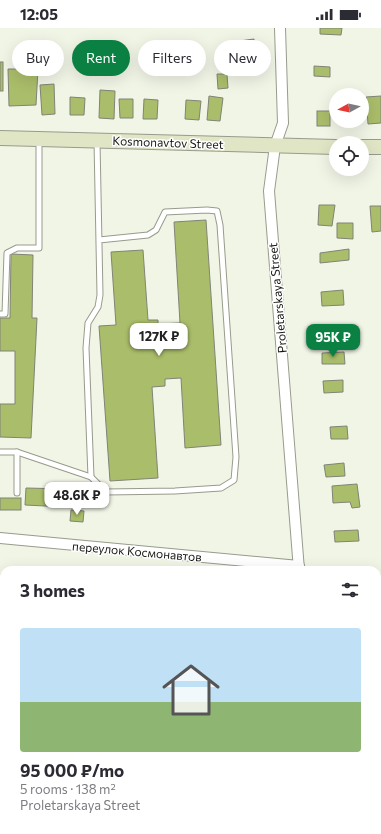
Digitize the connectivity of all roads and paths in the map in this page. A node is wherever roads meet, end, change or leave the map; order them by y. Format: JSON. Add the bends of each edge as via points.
{"nodes":[{"id":1,"x":280,"y":28,"type":"edge"},
{"id":2,"x":0,"y":138,"type":"edge"},
{"id":3,"x":40,"y":138,"type":"junction"},
{"id":4,"x":97,"y":140,"type":"junction"},
{"id":5,"x":275,"y":146,"type":"junction"},
{"id":6,"x":329,"y":146,"type":"edge"},
{"id":7,"x":369,"y":147,"type":"edge"},
{"id":8,"x":381,"y":147,"type":"edge"},
{"id":9,"x":100,"y":240,"type":"junction"},
{"id":10,"x":0,"y":314,"type":"edge"},
{"id":11,"x":0,"y":452,"type":"edge"},
{"id":12,"x":17,"y":452,"type":"junction"},
{"id":13,"x":91,"y":477,"type":"junction"},
{"id":14,"x":17,"y":493,"type":"dead end"},
{"id":15,"x":0,"y":538,"type":"edge"},
{"id":16,"x":279,"y":566,"type":"edge"},
{"id":17,"x":299,"y":566,"type":"edge"}],
"edges":[{"from":1,"to":5,"type":"street","name":"Proletarskaya Street","via":[[283,123]]},
{"from":2,"to":3,"type":"street","name":"Kosmonavtov Street"},
{"from":3,"to":4,"type":"street","name":"Kosmonavtov Street"},
{"from":3,"to":10,"type":"lane","via":[[39,248],[17,248],[6,253],[5,314]]},
{"from":4,"to":5,"type":"street","name":"Kosmonavtov Street"},
{"from":4,"to":9,"type":"lane"},
{"from":5,"to":6,"type":"street","name":"Kosmonavtov Street"},
{"from":5,"to":17,"type":"street","name":"Proletarskaya Street","via":[[268,192]]},
{"from":7,"to":8,"type":"street"},
{"from":9,"to":13,"type":"lane","via":[[100,295],[98,307],[88,323],[86,348]]},
{"from":9,"to":13,"type":"lane","via":[[148,235],[156,230],[165,212],[217,212],[236,457],[234,480],[221,488],[175,492],[106,492]]},
{"from":11,"to":12,"type":"lane"},
{"from":12,"to":13,"type":"lane"},
{"from":12,"to":14,"type":"lane"},
{"from":15,"to":16,"type":"street","name":"переулок Космонавтов"}]}
